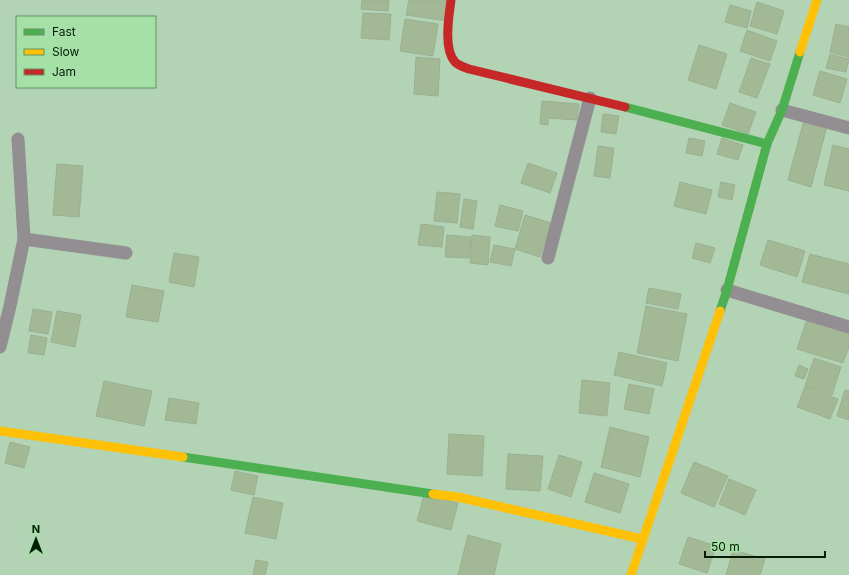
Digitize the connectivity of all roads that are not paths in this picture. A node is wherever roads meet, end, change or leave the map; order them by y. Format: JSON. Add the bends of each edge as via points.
{"nodes":[{"id":1,"x":451,"y":0,"type":"edge"},
{"id":2,"x":817,"y":0,"type":"edge"},
{"id":3,"x":590,"y":98,"type":"junction"},
{"id":4,"x":782,"y":110,"type":"junction"},
{"id":5,"x":849,"y":128,"type":"edge"},
{"id":6,"x":18,"y":139,"type":"dead end"},
{"id":7,"x":768,"y":144,"type":"junction"},
{"id":8,"x":24,"y":239,"type":"junction"},
{"id":9,"x":126,"y":253,"type":"dead end"},
{"id":10,"x":548,"y":258,"type":"dead end"},
{"id":11,"x":727,"y":290,"type":"junction"},
{"id":12,"x":5,"y":304,"type":"edge"},
{"id":13,"x":849,"y":327,"type":"edge"},
{"id":14,"x":0,"y":347,"type":"edge"},
{"id":15,"x":0,"y":431,"type":"edge"},
{"id":16,"x":642,"y":539,"type":"junction"},
{"id":17,"x":631,"y":575,"type":"edge"}],
"edges":[{"from":1,"to":3,"type":"street","via":[[447,27],[450,55],[459,65]]},
{"from":2,"to":4,"type":"street"},
{"from":3,"to":7,"type":"street"},
{"from":3,"to":10,"type":"street"},
{"from":4,"to":5,"type":"street"},
{"from":4,"to":7,"type":"street"},
{"from":6,"to":8,"type":"street"},
{"from":7,"to":11,"type":"street"},
{"from":8,"to":9,"type":"street"},
{"from":8,"to":12,"type":"street"},
{"from":11,"to":13,"type":"street"},
{"from":11,"to":16,"type":"street"},
{"from":12,"to":14,"type":"street"},
{"from":15,"to":16,"type":"street","via":[[458,497]]},
{"from":16,"to":17,"type":"street"}]}
